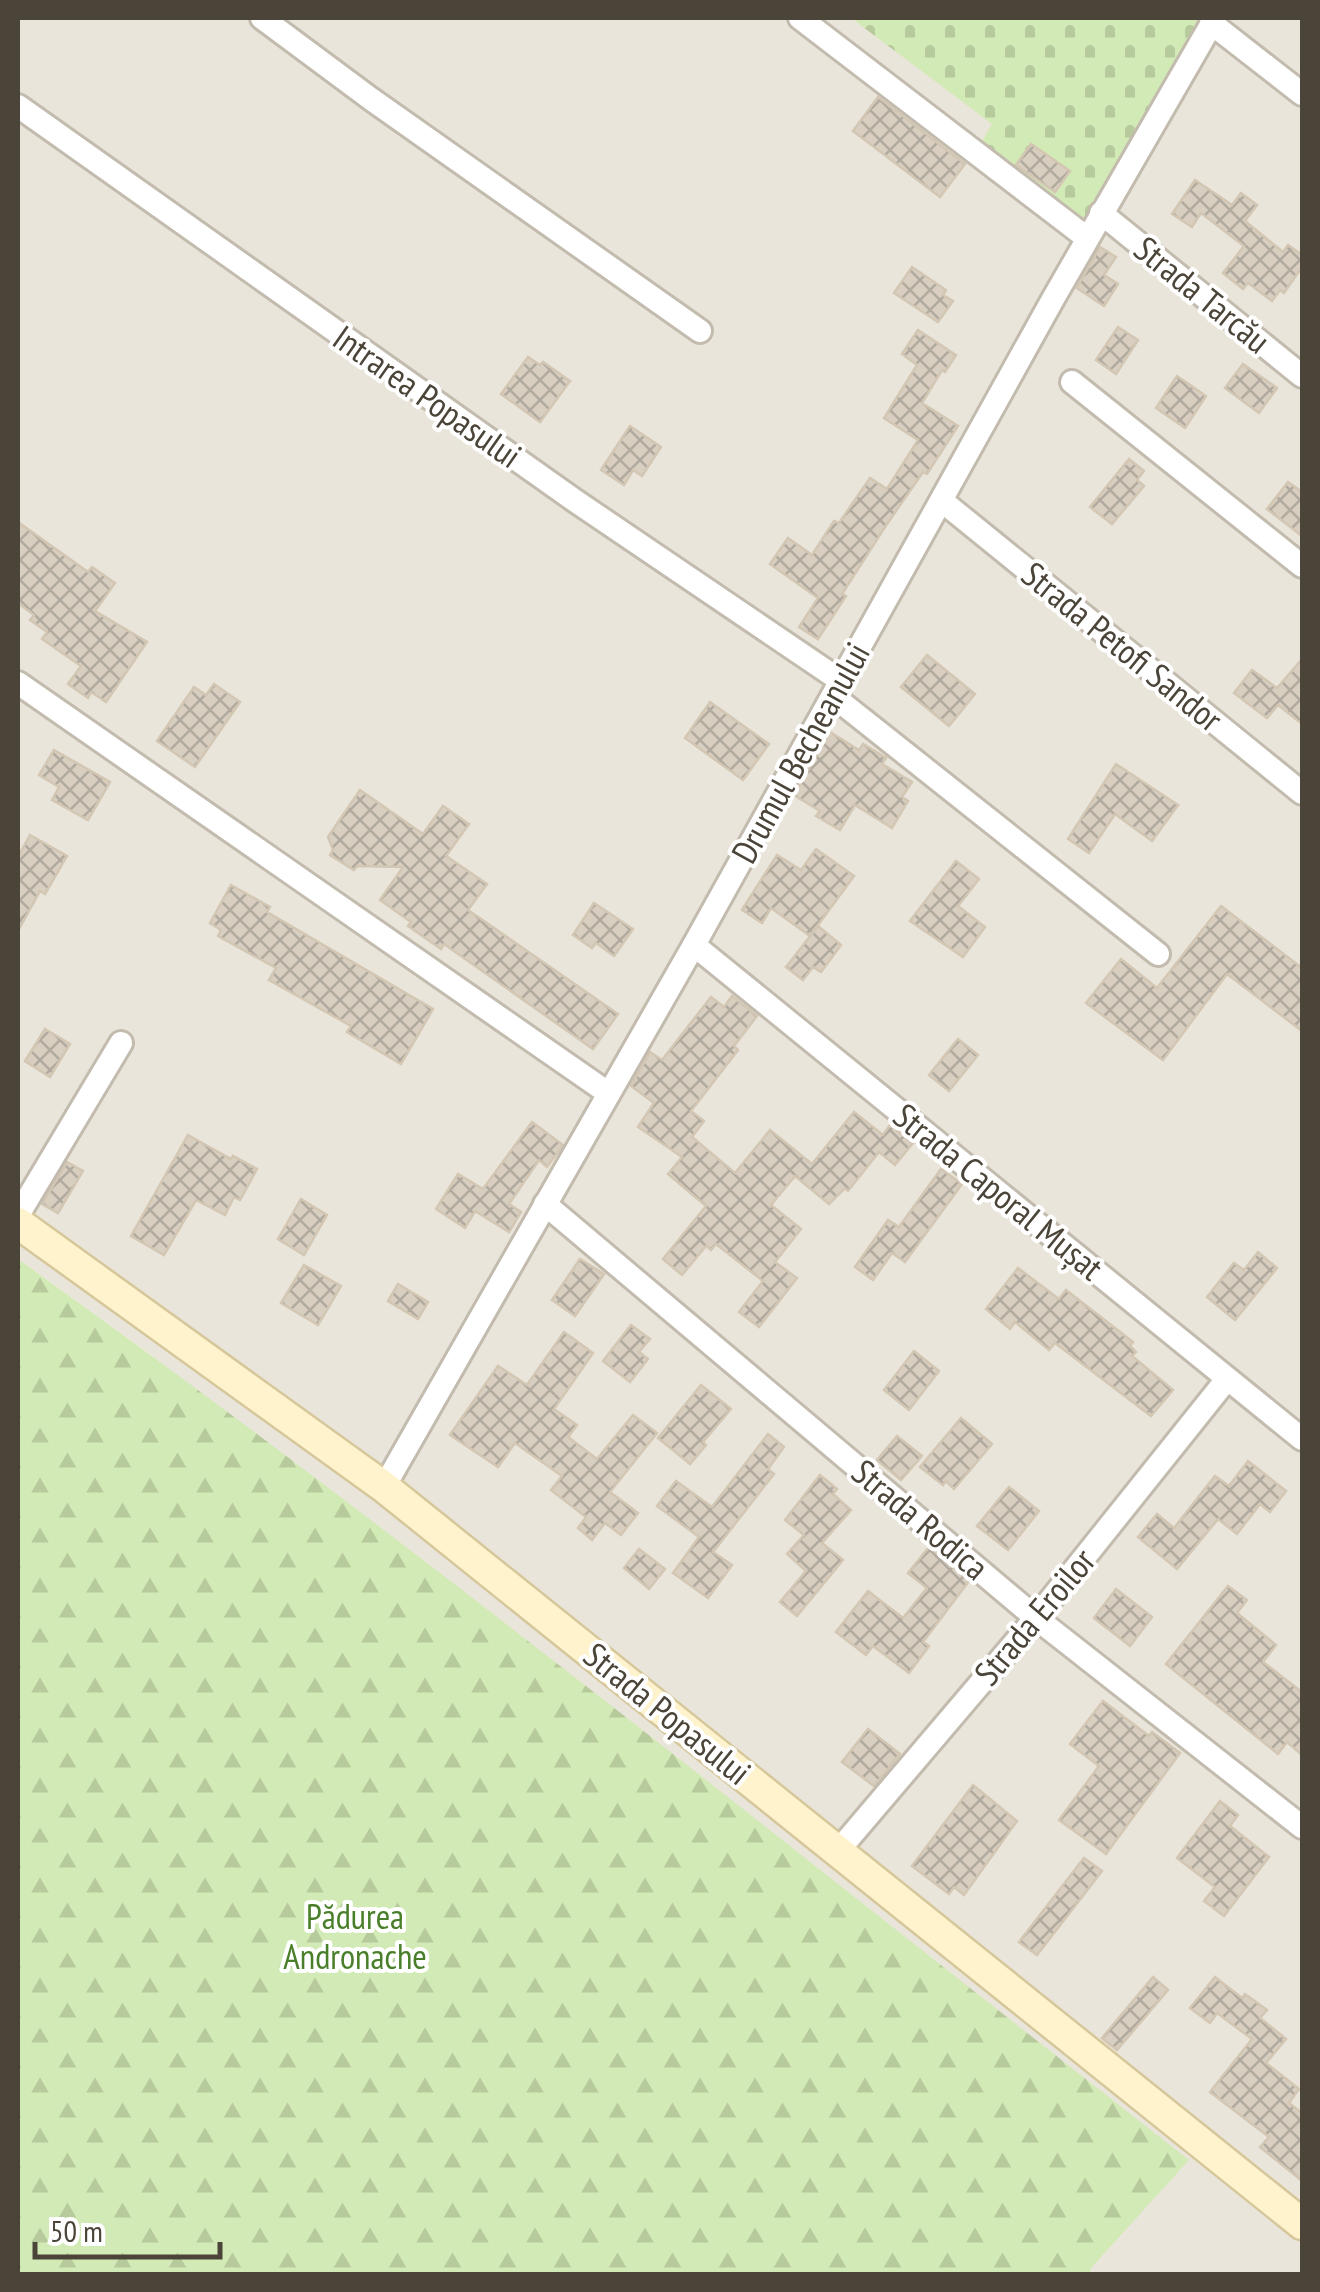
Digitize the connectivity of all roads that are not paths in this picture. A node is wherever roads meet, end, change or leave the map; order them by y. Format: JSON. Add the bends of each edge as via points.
{"nodes":[{"id":1,"x":262,"y":18,"type":"edge"},
{"id":2,"x":800,"y":18,"type":"edge"},
{"id":3,"x":1213,"y":20,"type":"edge"},
{"id":4,"x":1302,"y":94,"type":"edge"},
{"id":5,"x":18,"y":106,"type":"edge"},
{"id":6,"x":1101,"y":214,"type":"junction"},
{"id":7,"x":1087,"y":238,"type":"junction"},
{"id":8,"x":700,"y":331,"type":"dead end"},
{"id":9,"x":1302,"y":376,"type":"edge"},
{"id":10,"x":1072,"y":382,"type":"dead end"},
{"id":11,"x":942,"y":501,"type":"junction"},
{"id":12,"x":1302,"y":566,"type":"edge"},
{"id":13,"x":18,"y":683,"type":"edge"},
{"id":14,"x":837,"y":689,"type":"junction"},
{"id":15,"x":1302,"y":793,"type":"edge"},
{"id":16,"x":694,"y":945,"type":"junction"},
{"id":17,"x":1158,"y":954,"type":"dead end"},
{"id":18,"x":121,"y":1042,"type":"dead end"},
{"id":19,"x":608,"y":1093,"type":"junction"},
{"id":20,"x":545,"y":1204,"type":"junction"},
{"id":21,"x":18,"y":1215,"type":"edge"},
{"id":22,"x":18,"y":1223,"type":"edge"},
{"id":23,"x":1227,"y":1379,"type":"junction"},
{"id":24,"x":1302,"y":1439,"type":"edge"},
{"id":25,"x":384,"y":1487,"type":"junction"},
{"id":26,"x":1036,"y":1618,"type":"junction"},
{"id":27,"x":1302,"y":1827,"type":"edge"},
{"id":28,"x":838,"y":1852,"type":"junction"},
{"id":29,"x":1302,"y":2224,"type":"edge"}],
"edges":[{"from":1,"to":8,"type":"street"},
{"from":2,"to":7,"type":"street"},
{"from":3,"to":4,"type":"street"},
{"from":3,"to":6,"type":"street","name":"Drumul Becheanului"},
{"from":5,"to":14,"type":"street","name":"Intrarea Popasului"},
{"from":6,"to":7,"type":"street","name":"Drumul Becheanului"},
{"from":6,"to":9,"type":"street","name":"Strada Tarcău"},
{"from":7,"to":11,"type":"street","name":"Drumul Becheanului"},
{"from":10,"to":12,"type":"street"},
{"from":11,"to":14,"type":"street","name":"Drumul Becheanului"},
{"from":11,"to":15,"type":"street","name":"Strada Petofi Sandor"},
{"from":13,"to":19,"type":"street"},
{"from":14,"to":16,"type":"street","name":"Drumul Becheanului"},
{"from":14,"to":17,"type":"street","name":"Intrarea Popasului"},
{"from":16,"to":19,"type":"street","name":"Drumul Becheanului"},
{"from":16,"to":23,"type":"street","name":"Strada Caporal Mușat"},
{"from":18,"to":21,"type":"street"},
{"from":19,"to":20,"type":"street","name":"Drumul Becheanului"},
{"from":20,"to":25,"type":"street","name":"Drumul Becheanului"},
{"from":20,"to":26,"type":"street","name":"Strada Rodica"},
{"from":22,"to":25,"type":"street","name":"Strada Popasului"},
{"from":23,"to":24,"type":"street","name":"Strada Caporal Mușat"},
{"from":23,"to":26,"type":"street","name":"Strada Eroilor"},
{"from":25,"to":28,"type":"street","name":"Strada Popasului"},
{"from":26,"to":27,"type":"street","name":"Strada Rodica"},
{"from":26,"to":28,"type":"street","name":"Strada Eroilor"},
{"from":28,"to":29,"type":"street","name":"Strada Popasului"}]}
